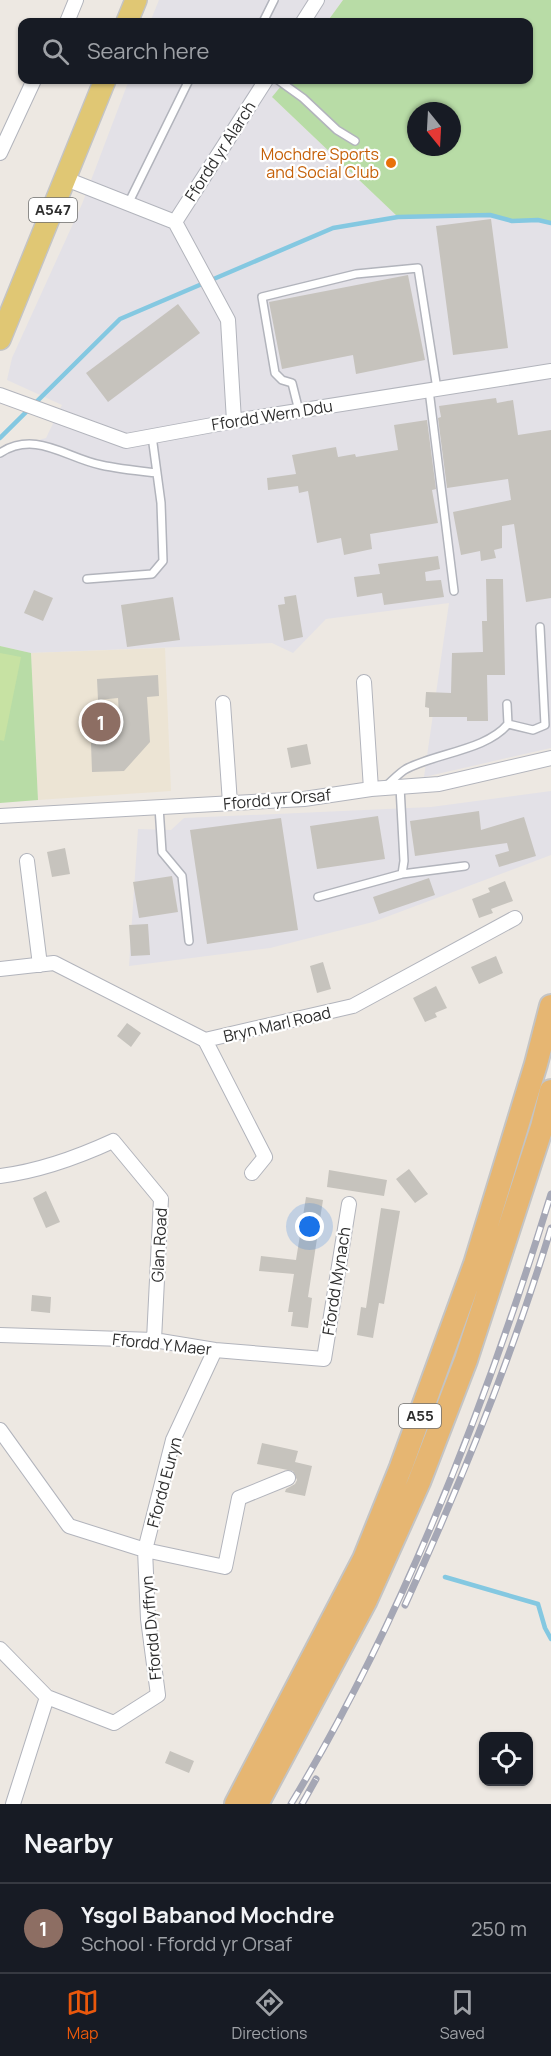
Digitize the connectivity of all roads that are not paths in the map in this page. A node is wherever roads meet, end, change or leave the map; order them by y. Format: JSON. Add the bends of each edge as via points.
{"nodes":[{"id":1,"x":76,"y":0,"type":"edge"},
{"id":2,"x":136,"y":0,"type":"edge"},
{"id":3,"x":274,"y":0,"type":"edge"},
{"id":4,"x":317,"y":0,"type":"edge"},
{"id":5,"x":69,"y":18,"type":"edge"},
{"id":6,"x":129,"y":18,"type":"edge"},
{"id":7,"x":265,"y":18,"type":"edge"},
{"id":8,"x":306,"y":18,"type":"edge"},
{"id":9,"x":32,"y":84,"type":"edge"},
{"id":10,"x":103,"y":84,"type":"edge"},
{"id":11,"x":187,"y":84,"type":"edge"},
{"id":12,"x":263,"y":84,"type":"edge"},
{"id":13,"x":284,"y":84,"type":"edge"},
{"id":14,"x":355,"y":141,"type":"dead end"},
{"id":15,"x":0,"y":153,"type":"edge"},
{"id":16,"x":66,"y":179,"type":"junction"},
{"id":17,"x":128,"y":204,"type":"junction"},
{"id":18,"x":175,"y":222,"type":"junction"},
{"id":19,"x":0,"y":339,"type":"edge"},
{"id":20,"x":551,"y":371,"type":"edge"},
{"id":21,"x":433,"y":389,"type":"junction"},
{"id":22,"x":0,"y":395,"type":"edge"},
{"id":23,"x":299,"y":411,"type":"junction"},
{"id":24,"x":234,"y":421,"type":"junction"},
{"id":25,"x":152,"y":436,"type":"junction"},
{"id":26,"x":0,"y":453,"type":"edge"},
{"id":27,"x":157,"y":473,"type":"junction"},
{"id":28,"x":87,"y":579,"type":"dead end"},
{"id":29,"x":454,"y":591,"type":"dead end"},
{"id":30,"x":540,"y":627,"type":"dead end"},
{"id":31,"x":364,"y":682,"type":"dead end"},
{"id":32,"x":223,"y":703,"type":"dead end"},
{"id":33,"x":507,"y":704,"type":"dead end"},
{"id":34,"x":508,"y":724,"type":"junction"},
{"id":35,"x":551,"y":758,"type":"edge"},
{"id":36,"x":400,"y":787,"type":"junction"},
{"id":37,"x":377,"y":789,"type":"junction"},
{"id":38,"x":230,"y":803,"type":"junction"},
{"id":39,"x":159,"y":807,"type":"junction"},
{"id":40,"x":0,"y":816,"type":"edge"},
{"id":41,"x":27,"y":861,"type":"dead end"},
{"id":42,"x":465,"y":866,"type":"dead end"},
{"id":43,"x":402,"y":874,"type":"junction"},
{"id":44,"x":318,"y":897,"type":"dead end"},
{"id":45,"x":515,"y":918,"type":"dead end"},
{"id":46,"x":189,"y":941,"type":"dead end"},
{"id":47,"x":40,"y":965,"type":"junction"},
{"id":48,"x":0,"y":969,"type":"edge"},
{"id":49,"x":551,"y":1006,"type":"edge"},
{"id":50,"x":205,"y":1040,"type":"junction"},
{"id":51,"x":551,"y":1091,"type":"edge"},
{"id":52,"x":252,"y":1173,"type":"dead end"},
{"id":53,"x":0,"y":1176,"type":"edge"},
{"id":54,"x":349,"y":1204,"type":"dead end"},
{"id":55,"x":0,"y":1335,"type":"edge"},
{"id":56,"x":154,"y":1340,"type":"junction"},
{"id":57,"x":215,"y":1350,"type":"junction"},
{"id":58,"x":324,"y":1359,"type":"joint"},
{"id":59,"x":0,"y":1430,"type":"edge"},
{"id":60,"x":288,"y":1478,"type":"dead end"},
{"id":61,"x":145,"y":1550,"type":"junction"},
{"id":62,"x":0,"y":1649,"type":"edge"},
{"id":63,"x":47,"y":1697,"type":"junction"},
{"id":64,"x":13,"y":1804,"type":"edge"},
{"id":65,"x":236,"y":1804,"type":"edge"},
{"id":66,"x":257,"y":1804,"type":"edge"}],
"edges":[{"from":1,"to":5,"type":"street"},
{"from":2,"to":6,"type":"main road"},
{"from":3,"to":7,"type":"lane"},
{"from":4,"to":8,"type":"street"},
{"from":9,"to":15,"type":"street"},
{"from":10,"to":16,"type":"main road","number":"A547"},
{"from":11,"to":17,"type":"lane"},
{"from":12,"to":18,"type":"street","name":"Ffordd yr Alarch"},
{"from":13,"to":14,"type":"lane"},
{"from":16,"to":17,"type":"street"},
{"from":16,"to":19,"type":"main road","number":"A547"},
{"from":17,"to":18,"type":"street"},
{"from":18,"to":24,"type":"street","via":[[228,320]]},
{"from":20,"to":21,"type":"street","name":"Ffordd Wern Ddu"},
{"from":21,"to":23,"type":"street","name":"Ffordd Wern Ddu"},
{"from":21,"to":23,"type":"lane","via":[[418,268],[356,274],[262,297],[274,373],[292,383]]},
{"from":21,"to":29,"type":"lane"},
{"from":22,"to":25,"type":"street","name":"Ffordd Wern Ddu","via":[[126,441]]},
{"from":23,"to":24,"type":"street","name":"Ffordd Wern Ddu"},
{"from":24,"to":25,"type":"street","name":"Ffordd Wern Ddu"},
{"from":25,"to":27,"type":"lane"},
{"from":26,"to":27,"type":"lane","via":[[24,443],[49,447],[100,465]]},
{"from":27,"to":28,"type":"lane","via":[[163,561],[152,574]]},
{"from":30,"to":34,"type":"lane","via":[[545,724],[533,730]]},
{"from":31,"to":37,"type":"street"},
{"from":32,"to":38,"type":"street"},
{"from":33,"to":34,"type":"lane"},
{"from":34,"to":37,"type":"lane","via":[[479,743],[406,769]]},
{"from":35,"to":36,"type":"street","name":"Ffordd yr Orsaf","via":[[440,784]]},
{"from":36,"to":37,"type":"street","name":"Ffordd yr Orsaf"},
{"from":36,"to":43,"type":"lane"},
{"from":37,"to":38,"type":"street","name":"Ffordd yr Orsaf","via":[[304,799]]},
{"from":38,"to":39,"type":"street","name":"Ffordd yr Orsaf"},
{"from":39,"to":40,"type":"street","name":"Ffordd yr Orsaf"},
{"from":39,"to":46,"type":"lane","via":[[162,852],[182,876]]},
{"from":41,"to":47,"type":"street"},
{"from":42,"to":43,"type":"lane"},
{"from":43,"to":44,"type":"lane"},
{"from":45,"to":50,"type":"street","name":"Bryn Marl Road","via":[[353,1006]]},
{"from":47,"to":48,"type":"street","name":"Bryn Marl Road"},
{"from":47,"to":50,"type":"street","name":"Bryn Marl Road","via":[[54,963]]},
{"from":49,"to":65,"type":"highway","number":"A55","via":[[476,1264],[401,1467],[364,1559]]},
{"from":50,"to":52,"type":"street","via":[[265,1157]]},
{"from":51,"to":66,"type":"highway","number":"A55","via":[[466,1360],[419,1482],[366,1600]]},
{"from":53,"to":56,"type":"street","name":"Glan Road","via":[[28,1173],[113,1141],[161,1199]]},
{"from":54,"to":58,"type":"street","name":"Ffordd Mynach"},
{"from":55,"to":56,"type":"street","name":"Ffordd Y Maer"},
{"from":56,"to":57,"type":"street","name":"Ffordd Y Maer"},
{"from":57,"to":58,"type":"street","name":"Ffordd Y Maer"},
{"from":57,"to":61,"type":"street","name":"Ffordd Euryn","via":[[173,1440]]},
{"from":59,"to":61,"type":"street","via":[[69,1526]]},
{"from":60,"to":61,"type":"street","via":[[239,1498],[225,1567]]},
{"from":61,"to":63,"type":"street","name":"Ffordd Dyffryn","via":[[148,1619],[158,1695],[114,1723]]},
{"from":62,"to":63,"type":"street","name":"Ffordd Dyffryn"},
{"from":63,"to":64,"type":"street"}]}
